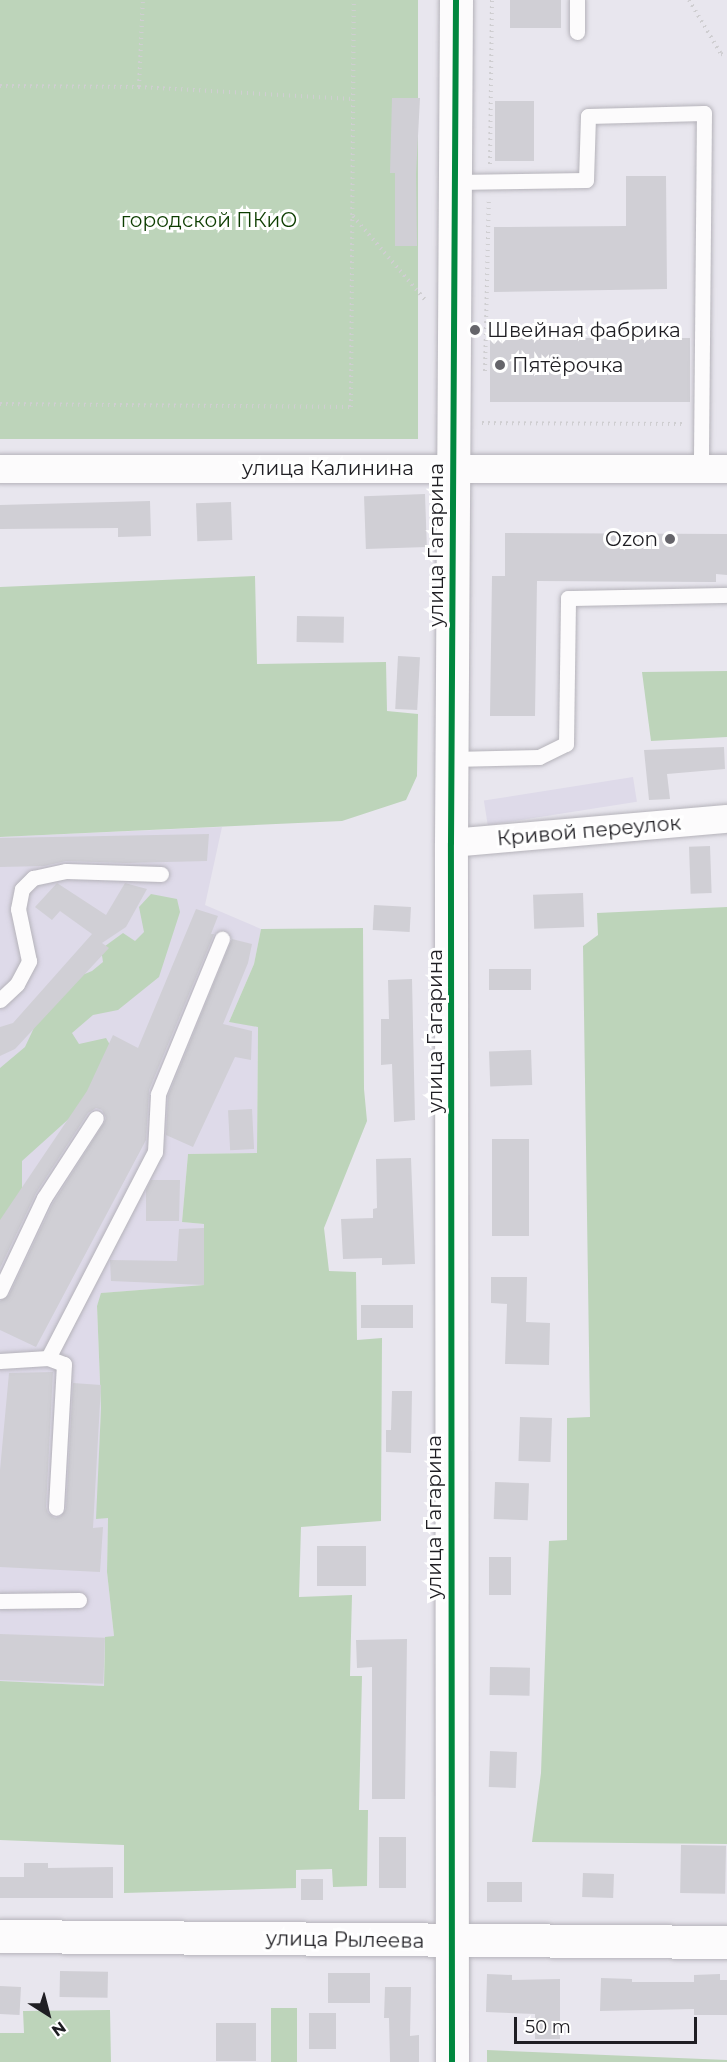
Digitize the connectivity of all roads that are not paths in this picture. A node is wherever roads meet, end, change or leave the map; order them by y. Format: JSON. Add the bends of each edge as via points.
{"nodes":[{"id":1,"x":456,"y":0,"type":"edge"},
{"id":2,"x":577,"y":0,"type":"edge"},
{"id":3,"x":578,"y":32,"type":"dead end"},
{"id":4,"x":455,"y":182,"type":"junction"},
{"id":5,"x":453,"y":468,"type":"junction"},
{"id":6,"x":0,"y":469,"type":"edge"},
{"id":7,"x":714,"y":469,"type":"edge"},
{"id":8,"x":727,"y":595,"type":"edge"},
{"id":9,"x":452,"y":759,"type":"junction"},
{"id":10,"x":727,"y":819,"type":"edge"},
{"id":11,"x":452,"y":843,"type":"junction"},
{"id":12,"x":161,"y":874,"type":"dead end"},
{"id":13,"x":222,"y":939,"type":"dead end"},
{"id":14,"x":0,"y":1000,"type":"edge"},
{"id":15,"x":96,"y":1118,"type":"dead end"},
{"id":16,"x":0,"y":1291,"type":"edge"},
{"id":17,"x":48,"y":1358,"type":"junction"},
{"id":18,"x":0,"y":1360,"type":"edge"},
{"id":19,"x":56,"y":1508,"type":"dead end"},
{"id":20,"x":79,"y":1600,"type":"dead end"},
{"id":21,"x":0,"y":1601,"type":"edge"},
{"id":22,"x":0,"y":1936,"type":"edge"},
{"id":23,"x":450,"y":1941,"type":"junction"},
{"id":24,"x":727,"y":1942,"type":"edge"},
{"id":25,"x":452,"y":2062,"type":"edge"}],
"edges":[{"from":1,"to":4,"type":"street","name":"улица Гагарина"},
{"from":2,"to":3,"type":"lane"},
{"from":4,"to":5,"type":"street","name":"улица Гагарина","via":[[454,333],[468,423]]},
{"from":4,"to":7,"type":"lane","via":[[586,180],[588,116],[704,113],[702,424]]},
{"from":5,"to":6,"type":"street","name":"улица Калинина"},
{"from":5,"to":7,"type":"street","name":"улица Калинина"},
{"from":5,"to":9,"type":"street","name":"улица Гагарина"},
{"from":8,"to":9,"type":"lane","via":[[568,598],[566,744],[539,757]]},
{"from":9,"to":11,"type":"street","name":"улица Гагарина"},
{"from":10,"to":11,"type":"street","name":"Кривой переулок"},
{"from":11,"to":23,"type":"street","name":"улица Гагарина"},
{"from":12,"to":14,"type":"lane","via":[[66,871],[33,878],[22,889],[18,909],[29,961],[17,984]]},
{"from":13,"to":17,"type":"lane","via":[[158,1094],[154,1152]]},
{"from":15,"to":16,"type":"lane","via":[[44,1198]]},
{"from":17,"to":18,"type":"lane"},
{"from":17,"to":19,"type":"lane","via":[[64,1364]]},
{"from":20,"to":21,"type":"lane"},
{"from":22,"to":23,"type":"street","name":"улица Рылеева"},
{"from":23,"to":24,"type":"street","name":"улица Рылеева"},
{"from":23,"to":25,"type":"street","name":"улица Гагарина"}]}
